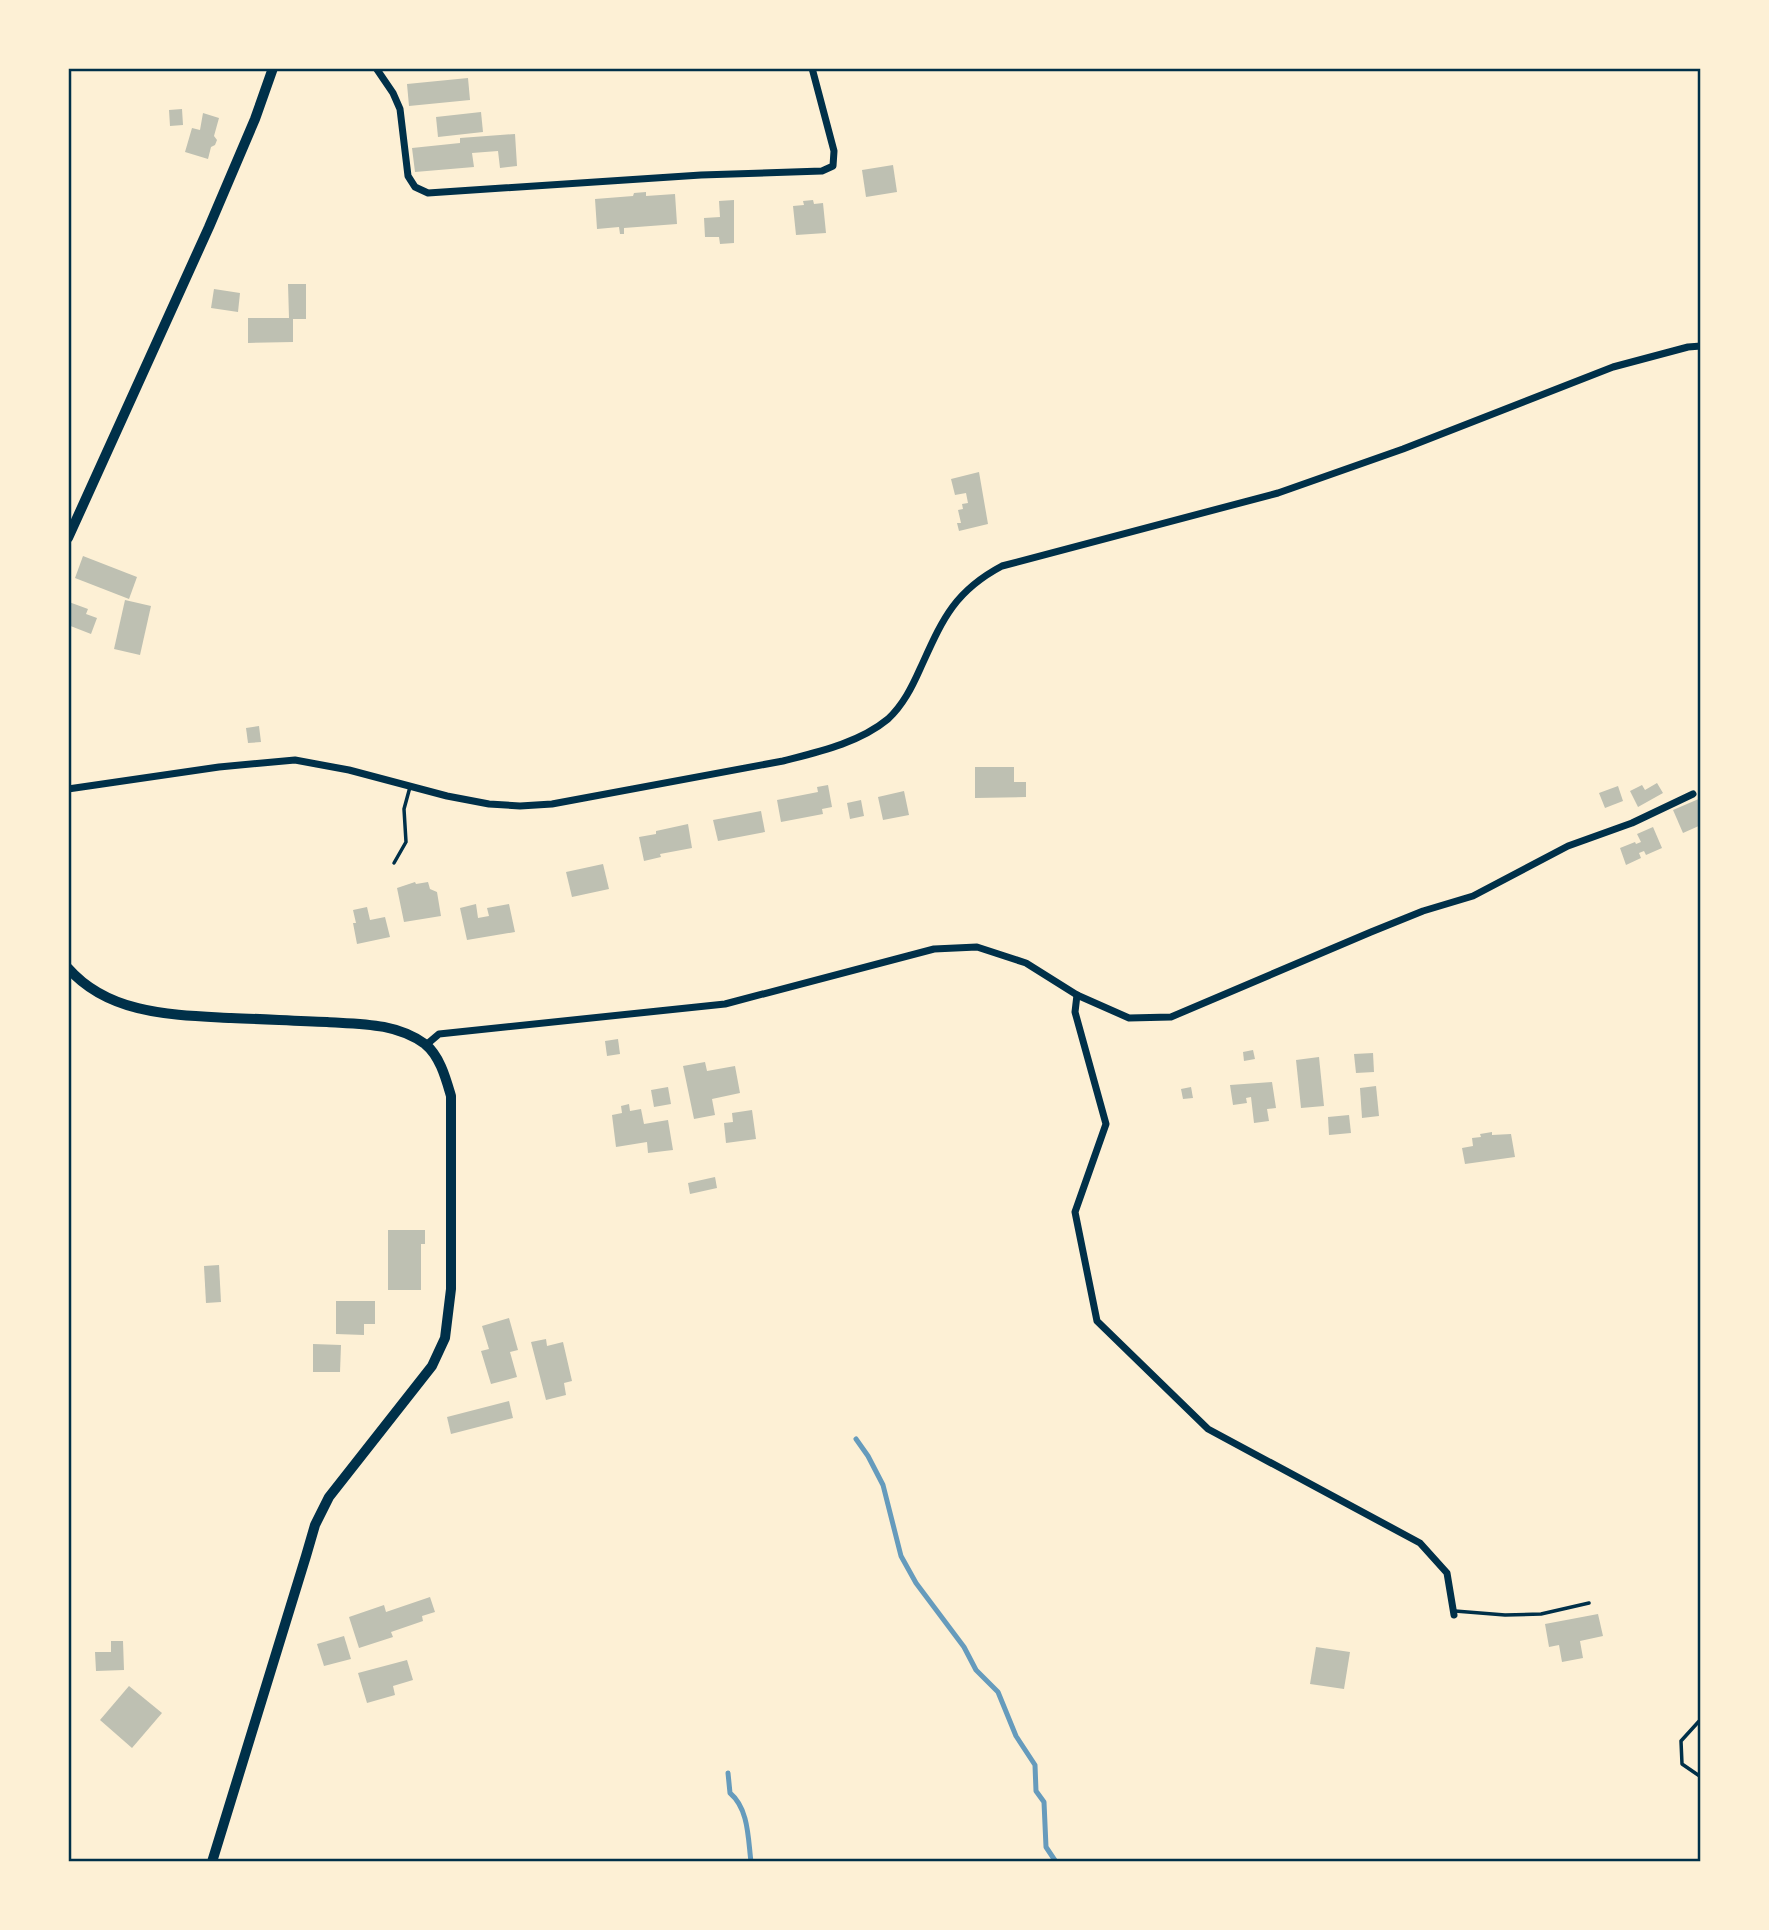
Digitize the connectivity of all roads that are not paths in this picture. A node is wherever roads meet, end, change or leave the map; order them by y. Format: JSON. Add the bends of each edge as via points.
{"nodes":[{"id":1,"x":273,"y":68,"type":"edge"},
{"id":2,"x":376,"y":68,"type":"edge"},
{"id":3,"x":812,"y":68,"type":"edge"},
{"id":4,"x":1701,"y":346,"type":"edge"},
{"id":5,"x":68,"y":538,"type":"edge"},
{"id":6,"x":410,"y":787,"type":"junction"},
{"id":7,"x":68,"y":789,"type":"edge"},
{"id":8,"x":1693,"y":794,"type":"dead end"},
{"id":9,"x":394,"y":863,"type":"dead end"},
{"id":10,"x":68,"y":968,"type":"edge"},
{"id":11,"x":1077,"y":995,"type":"junction"},
{"id":12,"x":426,"y":1045,"type":"junction"},
{"id":13,"x":1589,"y":1603,"type":"dead end"},
{"id":14,"x":1453,"y":1613,"type":"joint"},
{"id":15,"x":212,"y":1862,"type":"edge"}],
"edges":[{"from":1,"to":5,"type":"main road","via":[[209,227]]},
{"from":2,"to":3,"type":"street","via":[[400,110],[408,176],[415,187],[428,193],[822,171],[833,166],[834,150]]},
{"from":4,"to":6,"type":"street","via":[[1613,367],[1278,493],[1002,566],[973,583],[951,607],[898,709],[839,745],[783,761],[552,804],[489,804]]},
{"from":6,"to":7,"type":"street","via":[[295,760]]},
{"from":6,"to":9,"type":"lane","via":[[404,809],[405,842]]},
{"from":8,"to":11,"type":"street","via":[[1568,846],[1473,896],[1423,911],[1171,1017],[1129,1018]]},
{"from":10,"to":12,"type":"street","via":[[94,991],[142,1009],[367,1024],[390,1027]]},
{"from":11,"to":12,"type":"street","via":[[1026,963],[977,947],[934,949],[725,1004],[439,1034]]},
{"from":11,"to":14,"type":"street","via":[[1075,1012],[1106,1124],[1075,1212],[1097,1321],[1208,1429],[1420,1543],[1447,1573]]},
{"from":12,"to":15,"type":"street","via":[[452,1096],[451,1289],[445,1338],[432,1366],[340,1482],[318,1518]]},
{"from":13,"to":14,"type":"lane","via":[[1541,1614]]}]}
